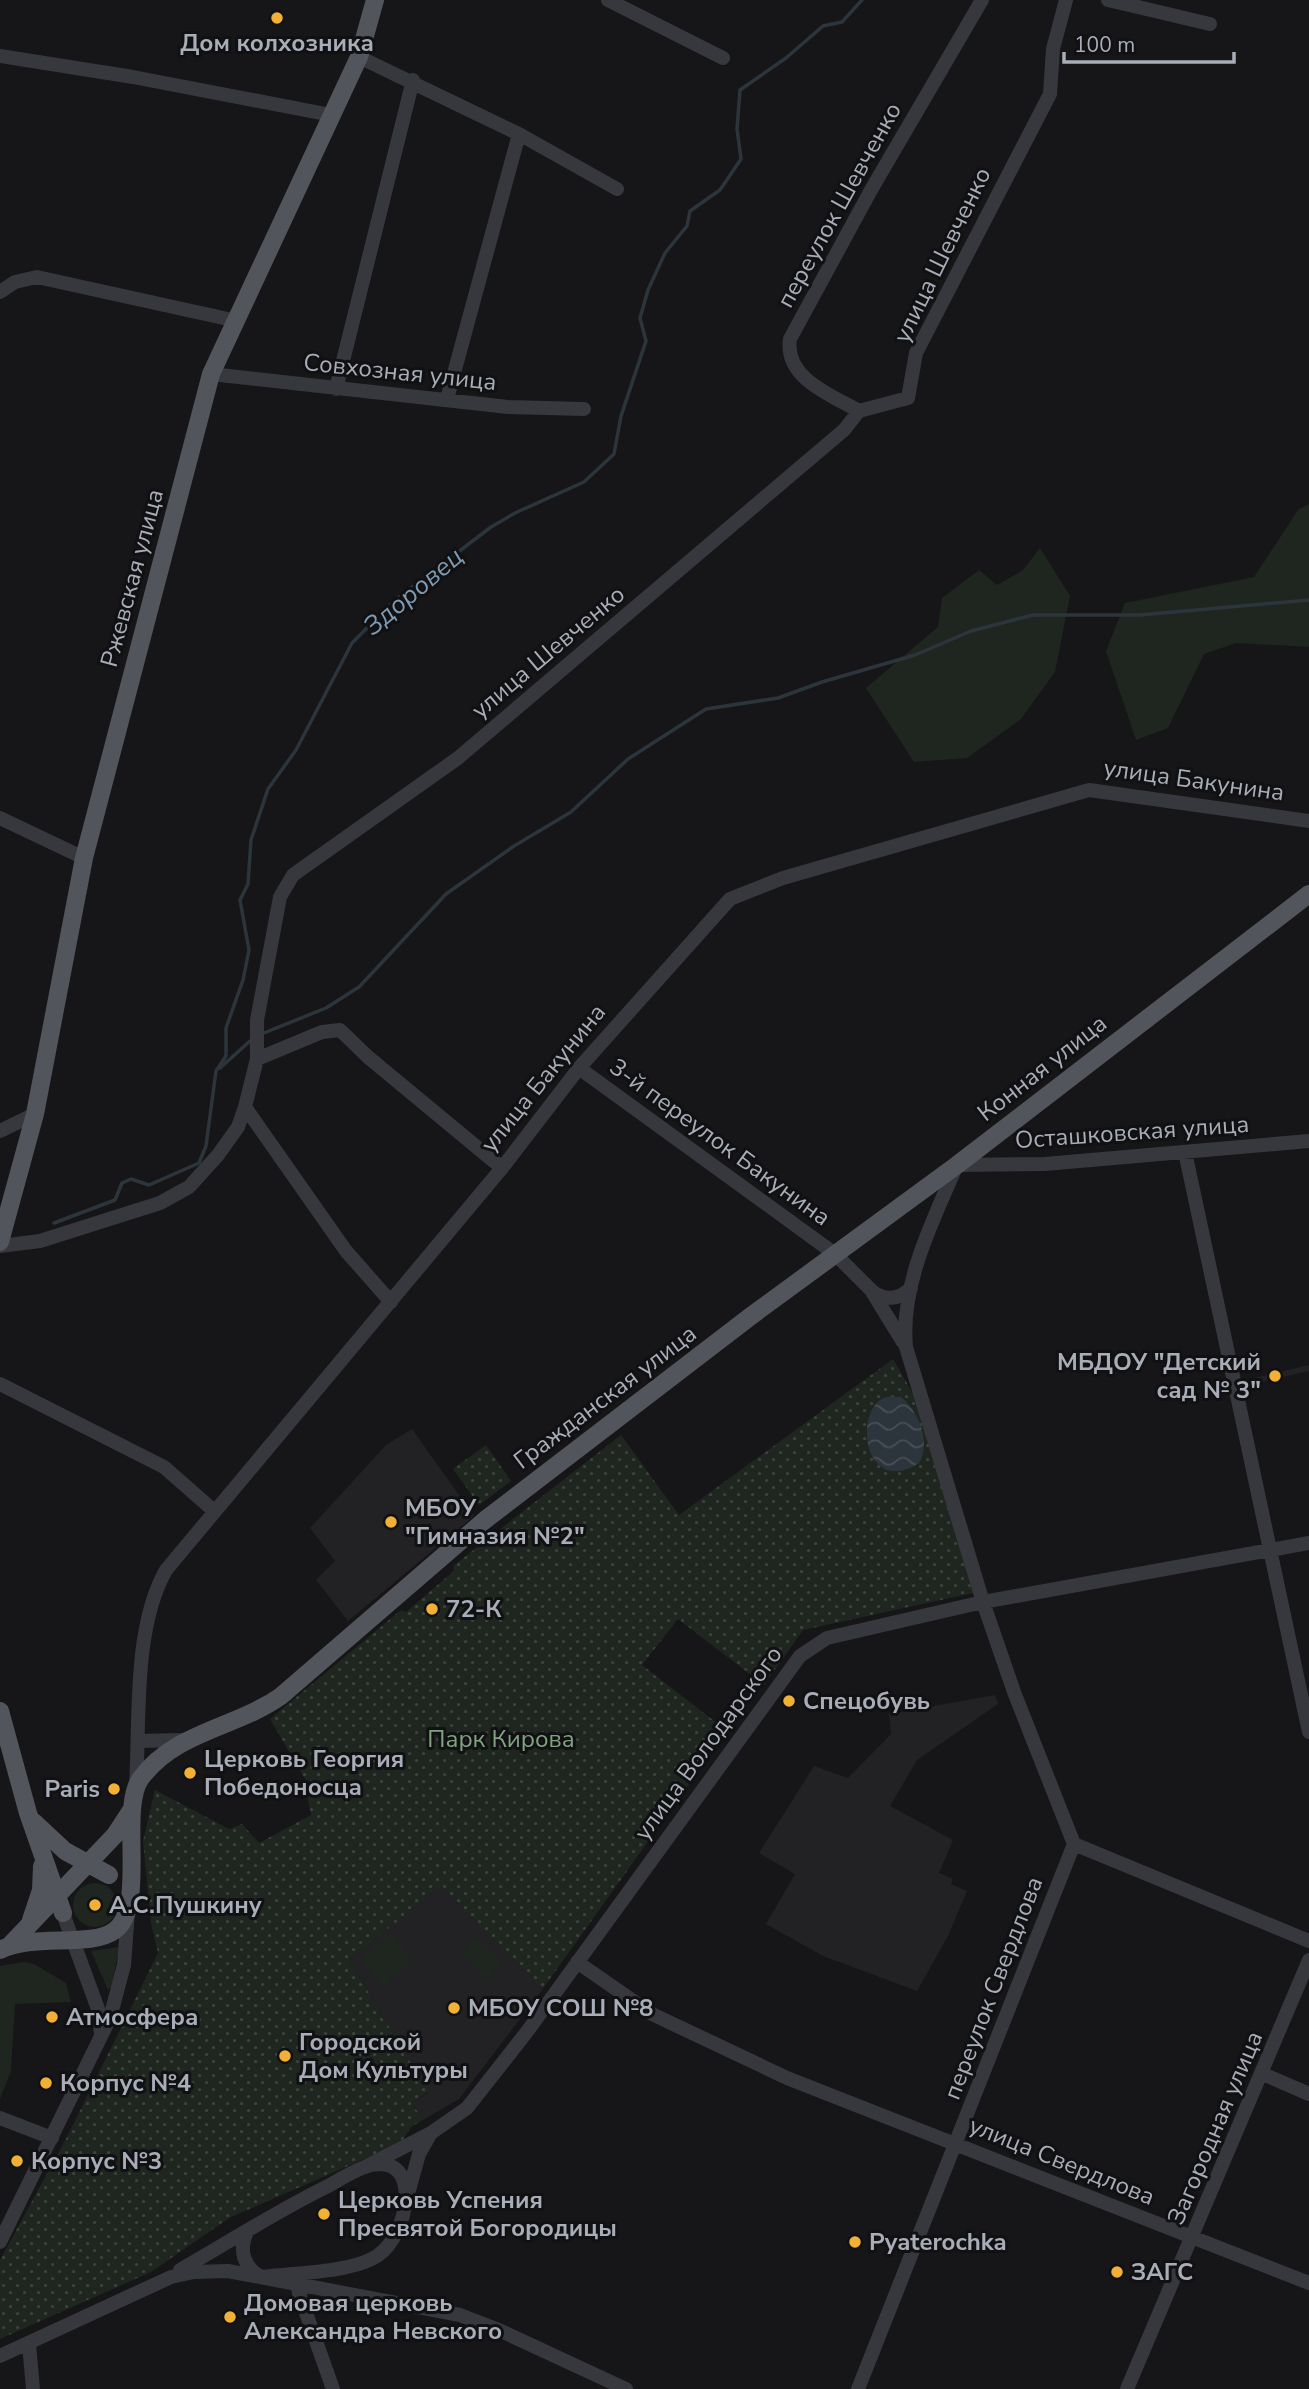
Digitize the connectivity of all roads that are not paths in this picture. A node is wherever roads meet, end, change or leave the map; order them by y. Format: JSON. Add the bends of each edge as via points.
{"nodes":[{"id":1,"x":375,"y":0,"type":"edge"},
{"id":2,"x":608,"y":0,"type":"edge"},
{"id":3,"x":982,"y":0,"type":"edge"},
{"id":4,"x":1066,"y":0,"type":"edge"},
{"id":5,"x":1108,"y":0,"type":"edge"},
{"id":6,"x":1210,"y":24,"type":"dead end"},
{"id":7,"x":0,"y":56,"type":"edge"},
{"id":8,"x":359,"y":57,"type":"junction"},
{"id":9,"x":723,"y":58,"type":"dead end"},
{"id":10,"x":413,"y":80,"type":"junction"},
{"id":11,"x":331,"y":114,"type":"junction"},
{"id":12,"x":519,"y":134,"type":"junction"},
{"id":13,"x":617,"y":189,"type":"dead end"},
{"id":14,"x":0,"y":292,"type":"edge"},
{"id":15,"x":237,"y":321,"type":"junction"},
{"id":16,"x":211,"y":374,"type":"junction"},
{"id":17,"x":336,"y":388,"type":"junction"},
{"id":18,"x":447,"y":399,"type":"junction"},
{"id":19,"x":584,"y":409,"type":"dead end"},
{"id":20,"x":859,"y":411,"type":"junction"},
{"id":21,"x":0,"y":818,"type":"edge"},
{"id":22,"x":1309,"y":821,"type":"edge"},
{"id":23,"x":84,"y":858,"type":"junction"},
{"id":24,"x":1309,"y":894,"type":"edge"},
{"id":25,"x":257,"y":1059,"type":"junction"},
{"id":26,"x":579,"y":1068,"type":"junction"},
{"id":27,"x":245,"y":1107,"type":"junction"},
{"id":28,"x":35,"y":1114,"type":"junction"},
{"id":29,"x":0,"y":1131,"type":"edge"},
{"id":30,"x":1309,"y":1141,"type":"edge"},
{"id":31,"x":1185,"y":1152,"type":"junction"},
{"id":32,"x":957,"y":1165,"type":"junction"},
{"id":33,"x":502,"y":1168,"type":"junction"},
{"id":34,"x":12,"y":1193,"type":"junction"},
{"id":35,"x":916,"y":1195,"type":"junction"},
{"id":36,"x":938,"y":1208,"type":"junction"},
{"id":37,"x":0,"y":1211,"type":"edge"},
{"id":38,"x":0,"y":1244,"type":"edge"},
{"id":39,"x":835,"y":1254,"type":"junction"},
{"id":40,"x":911,"y":1288,"type":"junction"},
{"id":41,"x":871,"y":1290,"type":"junction"},
{"id":42,"x":391,"y":1302,"type":"junction"},
{"id":43,"x":906,"y":1347,"type":"junction"},
{"id":44,"x":0,"y":1384,"type":"edge"},
{"id":45,"x":214,"y":1510,"type":"junction"},
{"id":46,"x":1309,"y":1543,"type":"edge"},
{"id":47,"x":1269,"y":1551,"type":"junction"},
{"id":48,"x":983,"y":1602,"type":"junction"},
{"id":49,"x":0,"y":1712,"type":"edge"},
{"id":50,"x":1309,"y":1732,"type":"edge"},
{"id":51,"x":185,"y":1740,"type":"junction"},
{"id":52,"x":138,"y":1741,"type":"junction"},
{"id":53,"x":135,"y":1793,"type":"junction"},
{"id":54,"x":28,"y":1813,"type":"junction"},
{"id":55,"x":1074,"y":1844,"type":"junction"},
{"id":56,"x":40,"y":1848,"type":"junction"},
{"id":57,"x":89,"y":1864,"type":"junction"},
{"id":58,"x":109,"y":1875,"type":"junction"},
{"id":59,"x":66,"y":1899,"type":"junction"},
{"id":60,"x":128,"y":1907,"type":"junction"},
{"id":61,"x":26,"y":1930,"type":"junction"},
{"id":62,"x":72,"y":1938,"type":"junction"},
{"id":63,"x":93,"y":1938,"type":"junction"},
{"id":64,"x":46,"y":1940,"type":"junction"},
{"id":65,"x":1309,"y":1941,"type":"edge"},
{"id":66,"x":4,"y":1948,"type":"edge"},
{"id":67,"x":1309,"y":1960,"type":"edge"},
{"id":68,"x":578,"y":1962,"type":"junction"},
{"id":69,"x":83,"y":1970,"type":"junction"},
{"id":70,"x":101,"y":2039,"type":"junction"},
{"id":71,"x":1263,"y":2074,"type":"junction"},
{"id":72,"x":1309,"y":2094,"type":"edge"},
{"id":73,"x":0,"y":2118,"type":"edge"},
{"id":74,"x":431,"y":2133,"type":"junction"},
{"id":75,"x":52,"y":2138,"type":"junction"},
{"id":76,"x":957,"y":2144,"type":"junction"},
{"id":77,"x":365,"y":2167,"type":"junction"},
{"id":78,"x":406,"y":2199,"type":"junction"},
{"id":79,"x":248,"y":2230,"type":"junction"},
{"id":80,"x":1193,"y":2238,"type":"junction"},
{"id":81,"x":0,"y":2242,"type":"edge"},
{"id":82,"x":262,"y":2277,"type":"junction"},
{"id":83,"x":297,"y":2279,"type":"junction"},
{"id":84,"x":161,"y":2281,"type":"junction"},
{"id":85,"x":1309,"y":2283,"type":"edge"},
{"id":86,"x":29,"y":2344,"type":"junction"},
{"id":87,"x":0,"y":2356,"type":"edge"},
{"id":88,"x":33,"y":2389,"type":"edge"},
{"id":89,"x":333,"y":2389,"type":"edge"},
{"id":90,"x":626,"y":2389,"type":"edge"},
{"id":91,"x":858,"y":2389,"type":"edge"},
{"id":92,"x":1127,"y":2389,"type":"edge"}],
"edges":[{"from":1,"to":8,"type":"main road","name":"Ржевская улица"},
{"from":2,"to":9,"type":"street"},
{"from":3,"to":20,"type":"street","name":"переулок Шевченко","via":[[790,339],[789,352],[805,380]]},
{"from":4,"to":20,"type":"street","name":"улица Шевченко","via":[[1052,49],[1050,94],[916,353],[908,398]]},
{"from":5,"to":6,"type":"street"},
{"from":7,"to":11,"type":"street"},
{"from":8,"to":10,"type":"street"},
{"from":8,"to":11,"type":"main road","name":"Ржевская улица"},
{"from":10,"to":12,"type":"street"},
{"from":10,"to":17,"type":"street"},
{"from":11,"to":15,"type":"main road","name":"Ржевская улица"},
{"from":12,"to":13,"type":"street"},
{"from":12,"to":18,"type":"street"},
{"from":14,"to":15,"type":"street","via":[[15,282],[37,277]]},
{"from":15,"to":16,"type":"main road","name":"Ржевская улица"},
{"from":16,"to":17,"type":"street","name":"Совхозная улица"},
{"from":16,"to":23,"type":"main road","name":"Ржевская улица"},
{"from":17,"to":18,"type":"street","name":"Совхозная улица"},
{"from":18,"to":19,"type":"street","name":"Совхозная улица","via":[[508,407]]},
{"from":20,"to":25,"type":"street","name":"улица Шевченко","via":[[844,430],[458,758],[293,875],[280,897],[257,1020]]},
{"from":21,"to":23,"type":"street"},
{"from":22,"to":26,"type":"street","name":"улица Бакунина","via":[[1089,790],[783,878],[730,899]]},
{"from":23,"to":28,"type":"main road","name":"Ржевская улица"},
{"from":24,"to":32,"type":"main road","name":"Конная улица"},
{"from":25,"to":27,"type":"street","name":"улица Шевченко"},
{"from":25,"to":33,"type":"street","via":[[322,1032],[340,1030]]},
{"from":26,"to":33,"type":"street","name":"улица Бакунина"},
{"from":26,"to":39,"type":"street","name":"3-й переулок Бакунина"},
{"from":27,"to":38,"type":"street","name":"улица Шевченко","via":[[238,1127],[218,1155],[178,1195],[40,1241]]},
{"from":27,"to":42,"type":"street","via":[[346,1251]]},
{"from":28,"to":29,"type":"street"},
{"from":28,"to":34,"type":"main road","name":"Ржевская улица"},
{"from":30,"to":31,"type":"street","name":"Осташковская улица"},
{"from":31,"to":32,"type":"street","name":"Осташковская улица","via":[[1045,1164]]},
{"from":31,"to":47,"type":"street"},
{"from":32,"to":35,"type":"main road","name":"Гражданская улица"},
{"from":32,"to":36,"type":"street","name":"Конная улица"},
{"from":33,"to":42,"type":"street","name":"улица Бакунина"},
{"from":34,"to":37,"type":"main road","name":"Ржевская улица"},
{"from":34,"to":38,"type":"main road","name":"Ржевская улица"},
{"from":35,"to":36,"type":"street","via":[[929,1198]]},
{"from":35,"to":39,"type":"main road","name":"Гражданская улица"},
{"from":36,"to":40,"type":"street","name":"Конная улица"},
{"from":39,"to":41,"type":"street","name":"Конная улица"},
{"from":39,"to":51,"type":"main road","name":"Гражданская улица","via":[[485,1520],[281,1696],[248,1716]]},
{"from":40,"to":41,"type":"street","via":[[888,1298]]},
{"from":40,"to":43,"type":"street","name":"Конная улица","via":[[905,1317]]},
{"from":41,"to":43,"type":"street","name":"Конная улица"},
{"from":42,"to":45,"type":"street","name":"улица Бакунина"},
{"from":43,"to":48,"type":"street","name":"Конная улица"},
{"from":44,"to":45,"type":"street","via":[[164,1467]]},
{"from":45,"to":52,"type":"street","name":"улица Бакунина","via":[[153,1592],[145,1622]]},
{"from":46,"to":47,"type":"street","name":"улица Володарского"},
{"from":47,"to":48,"type":"street","name":"улица Володарского"},
{"from":47,"to":50,"type":"street"},
{"from":48,"to":55,"type":"street"},
{"from":48,"to":68,"type":"street","name":"улица Володарского","via":[[827,1638],[806,1650],[737,1738]]},
{"from":49,"to":54,"type":"main road"},
{"from":51,"to":52,"type":"street","name":"Гражданская улица"},
{"from":51,"to":53,"type":"main road","name":"Гражданская улица","via":[[158,1760]]},
{"from":52,"to":53,"type":"street","name":"улица Бакунина"},
{"from":53,"to":57,"type":"main road","name":"Гражданская улица","via":[[123,1825]]},
{"from":53,"to":60,"type":"main road"},
{"from":54,"to":56,"type":"main road"},
{"from":54,"to":57,"type":"main road","via":[[51,1840]]},
{"from":55,"to":65,"type":"street"},
{"from":55,"to":76,"type":"street","name":"переулок Свердлова"},
{"from":56,"to":59,"type":"main road"},
{"from":56,"to":61,"type":"main road","via":[[41,1890]]},
{"from":57,"to":58,"type":"main road"},
{"from":57,"to":59,"type":"main road","name":"Гражданская улица"},
{"from":58,"to":59,"type":"main road","via":[[91,1872]]},
{"from":58,"to":60,"type":"main road","via":[[122,1886]]},
{"from":59,"to":61,"type":"main road","name":"Гражданская улица"},
{"from":59,"to":62,"type":"street"},
{"from":59,"to":63,"type":"main road","via":[[77,1932]]},
{"from":60,"to":63,"type":"main road","via":[[117,1929]]},
{"from":60,"to":70,"type":"street","via":[[119,1986]]},
{"from":61,"to":66,"type":"main road","name":"Гражданская улица"},
{"from":62,"to":63,"type":"main road"},
{"from":62,"to":64,"type":"main road"},
{"from":62,"to":69,"type":"street"},
{"from":64,"to":66,"type":"main road"},
{"from":64,"to":69,"type":"street"},
{"from":67,"to":71,"type":"street","name":"Загородная улица"},
{"from":68,"to":74,"type":"street","name":"улица Володарского","via":[[467,2108]]},
{"from":68,"to":76,"type":"street","name":"улица Свердлова","via":[[652,2014],[715,2045]]},
{"from":69,"to":70,"type":"street","via":[[99,2013]]},
{"from":70,"to":75,"type":"street"},
{"from":71,"to":72,"type":"street"},
{"from":71,"to":80,"type":"street","name":"Загородная улица"},
{"from":73,"to":75,"type":"street"},
{"from":74,"to":77,"type":"street","name":"улица Володарского"},
{"from":74,"to":78,"type":"street","name":"улица Володарского","via":[[419,2154]]},
{"from":75,"to":81,"type":"street"},
{"from":76,"to":80,"type":"street","name":"улица Свердлова"},
{"from":76,"to":91,"type":"street","name":"переулок Свердлова"},
{"from":77,"to":78,"type":"street","via":[[384,2166],[397,2172]]},
{"from":77,"to":79,"type":"street","name":"улица Володарского"},
{"from":78,"to":83,"type":"street","name":"улица Володарского","via":[[402,2225],[380,2253]]},
{"from":79,"to":82,"type":"street","via":[[242,2246],[244,2259]]},
{"from":79,"to":84,"type":"street","name":"улица Володарского"},
{"from":80,"to":85,"type":"street","name":"улица Свердлова"},
{"from":80,"to":92,"type":"street","name":"Загородная улица"},
{"from":82,"to":83,"type":"street"},
{"from":82,"to":84,"type":"street","via":[[217,2270]]},
{"from":83,"to":89,"type":"street"},
{"from":83,"to":90,"type":"street","via":[[460,2315]]},
{"from":84,"to":86,"type":"street"},
{"from":86,"to":87,"type":"street"},
{"from":86,"to":88,"type":"street"}]}
